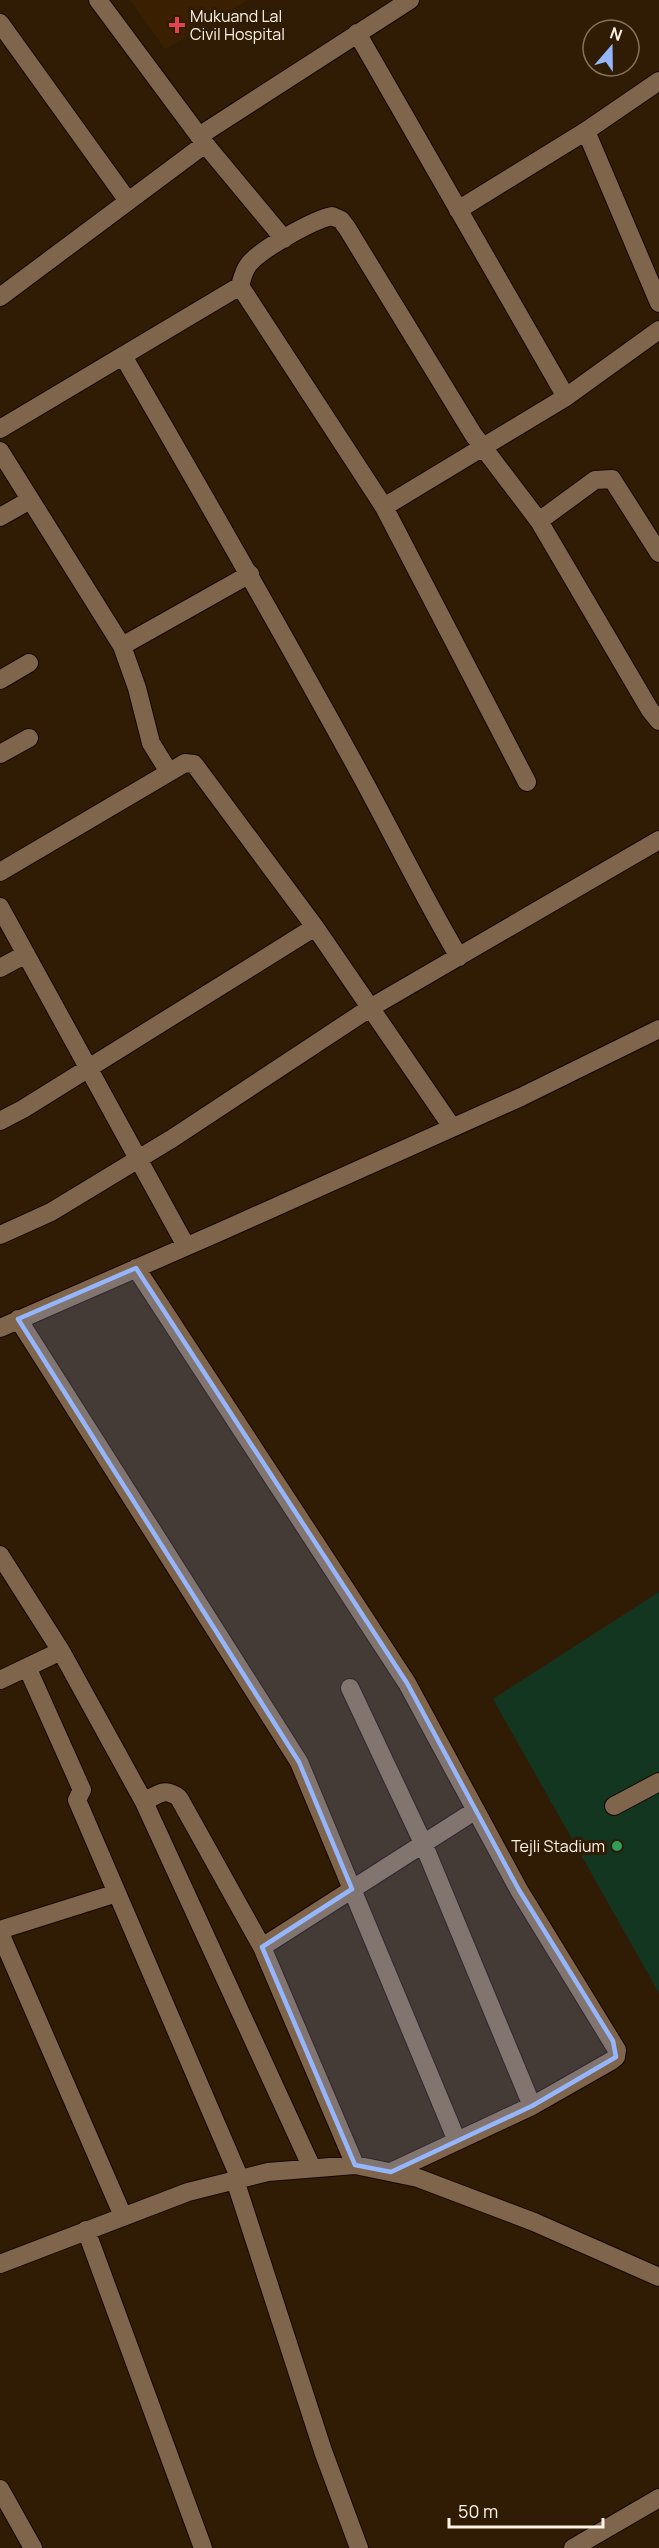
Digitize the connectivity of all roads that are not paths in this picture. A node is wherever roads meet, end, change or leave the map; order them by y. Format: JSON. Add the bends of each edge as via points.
{"nodes":[{"id":1,"x":98,"y":0,"type":"edge"},
{"id":2,"x":410,"y":0,"type":"edge"},
{"id":3,"x":0,"y":23,"type":"edge"},
{"id":4,"x":357,"y":33,"type":"junction"},
{"id":5,"x":659,"y":81,"type":"edge"},
{"id":6,"x":586,"y":131,"type":"junction"},
{"id":7,"x":202,"y":140,"type":"junction"},
{"id":8,"x":128,"y":201,"type":"junction"},
{"id":9,"x":458,"y":210,"type":"junction"},
{"id":10,"x":284,"y":238,"type":"junction"},
{"id":11,"x":240,"y":286,"type":"junction"},
{"id":12,"x":0,"y":297,"type":"edge"},
{"id":13,"x":659,"y":303,"type":"edge"},
{"id":14,"x":659,"y":330,"type":"edge"},
{"id":15,"x":123,"y":356,"type":"junction"},
{"id":16,"x":566,"y":397,"type":"junction"},
{"id":17,"x":0,"y":429,"type":"edge"},
{"id":18,"x":483,"y":446,"type":"junction"},
{"id":19,"x":0,"y":451,"type":"edge"},
{"id":20,"x":30,"y":500,"type":"junction"},
{"id":21,"x":384,"y":507,"type":"junction"},
{"id":22,"x":0,"y":518,"type":"edge"},
{"id":23,"x":539,"y":521,"type":"junction"},
{"id":24,"x":659,"y":553,"type":"edge"},
{"id":25,"x":250,"y":574,"type":"junction"},
{"id":26,"x":122,"y":646,"type":"junction"},
{"id":27,"x":29,"y":663,"type":"dead end"},
{"id":28,"x":0,"y":680,"type":"edge"},
{"id":29,"x":659,"y":721,"type":"edge"},
{"id":30,"x":29,"y":738,"type":"dead end"},
{"id":31,"x":0,"y":754,"type":"edge"},
{"id":32,"x":169,"y":772,"type":"junction"},
{"id":33,"x":527,"y":782,"type":"dead end"},
{"id":34,"x":659,"y":840,"type":"edge"},
{"id":35,"x":0,"y":872,"type":"edge"},
{"id":36,"x":0,"y":907,"type":"edge"},
{"id":37,"x":315,"y":927,"type":"junction"},
{"id":38,"x":26,"y":954,"type":"junction"},
{"id":39,"x":459,"y":957,"type":"junction"},
{"id":40,"x":0,"y":968,"type":"edge"},
{"id":41,"x":370,"y":1008,"type":"junction"},
{"id":42,"x":659,"y":1029,"type":"edge"},
{"id":43,"x":89,"y":1069,"type":"junction"},
{"id":44,"x":0,"y":1121,"type":"edge"},
{"id":45,"x":452,"y":1127,"type":"junction"},
{"id":46,"x":139,"y":1159,"type":"junction"},
{"id":47,"x":0,"y":1235,"type":"edge"},
{"id":48,"x":186,"y":1246,"type":"junction"},
{"id":49,"x":136,"y":1268,"type":"junction"},
{"id":50,"x":18,"y":1319,"type":"junction"},
{"id":51,"x":0,"y":1328,"type":"edge"},
{"id":52,"x":0,"y":1555,"type":"edge"},
{"id":53,"x":61,"y":1651,"type":"junction"},
{"id":54,"x":27,"y":1667,"type":"junction"},
{"id":55,"x":0,"y":1680,"type":"edge"},
{"id":56,"x":350,"y":1688,"type":"dead end"},
{"id":57,"x":659,"y":1782,"type":"edge"},
{"id":58,"x":144,"y":1802,"type":"junction"},
{"id":59,"x":614,"y":1806,"type":"dead end"},
{"id":60,"x":476,"y":1810,"type":"junction"},
{"id":61,"x":423,"y":1843,"type":"junction"},
{"id":62,"x":352,"y":1889,"type":"junction"},
{"id":63,"x":117,"y":1893,"type":"junction"},
{"id":64,"x":0,"y":1932,"type":"edge"},
{"id":65,"x":262,"y":1947,"type":"junction"},
{"id":66,"x":532,"y":2106,"type":"junction"},
{"id":67,"x":458,"y":2141,"type":"junction"},
{"id":68,"x":355,"y":2165,"type":"junction"},
{"id":69,"x":312,"y":2168,"type":"junction"},
{"id":70,"x":391,"y":2172,"type":"junction"},
{"id":71,"x":238,"y":2179,"type":"junction"},
{"id":72,"x":123,"y":2216,"type":"junction"},
{"id":73,"x":86,"y":2230,"type":"junction"},
{"id":74,"x":0,"y":2264,"type":"edge"},
{"id":75,"x":659,"y":2277,"type":"edge"},
{"id":76,"x":0,"y":2489,"type":"edge"},
{"id":77,"x":659,"y":2498,"type":"edge"},
{"id":78,"x":33,"y":2548,"type":"edge"},
{"id":79,"x":203,"y":2548,"type":"edge"},
{"id":80,"x":359,"y":2548,"type":"edge"},
{"id":81,"x":573,"y":2548,"type":"edge"}],
"edges":[{"from":1,"to":7,"type":"street"},
{"from":2,"to":4,"type":"street"},
{"from":3,"to":8,"type":"street"},
{"from":4,"to":7,"type":"street"},
{"from":4,"to":9,"type":"street"},
{"from":5,"to":6,"type":"street"},
{"from":6,"to":9,"type":"street"},
{"from":6,"to":13,"type":"street"},
{"from":7,"to":8,"type":"street"},
{"from":7,"to":10,"type":"street"},
{"from":8,"to":12,"type":"street"},
{"from":9,"to":16,"type":"street"},
{"from":10,"to":11,"type":"street","via":[[253,259]]},
{"from":10,"to":18,"type":"street","via":[[324,218],[341,220]]},
{"from":11,"to":15,"type":"street"},
{"from":11,"to":21,"type":"street"},
{"from":14,"to":16,"type":"street"},
{"from":15,"to":17,"type":"street"},
{"from":15,"to":25,"type":"street"},
{"from":16,"to":18,"type":"street"},
{"from":18,"to":21,"type":"street"},
{"from":18,"to":23,"type":"street"},
{"from":19,"to":20,"type":"street"},
{"from":20,"to":22,"type":"street"},
{"from":20,"to":26,"type":"street"},
{"from":21,"to":33,"type":"street"},
{"from":23,"to":24,"type":"street","via":[[595,480],[612,479]]},
{"from":23,"to":29,"type":"street"},
{"from":25,"to":26,"type":"street"},
{"from":25,"to":39,"type":"street","via":[[394,834],[422,896]]},
{"from":26,"to":32,"type":"street","via":[[151,743]]},
{"from":27,"to":28,"type":"street"},
{"from":30,"to":31,"type":"street"},
{"from":32,"to":35,"type":"street"},
{"from":32,"to":37,"type":"street","via":[[185,763],[198,767]]},
{"from":34,"to":39,"type":"street"},
{"from":36,"to":38,"type":"street"},
{"from":37,"to":41,"type":"street"},
{"from":37,"to":43,"type":"street"},
{"from":38,"to":40,"type":"street"},
{"from":38,"to":43,"type":"street"},
{"from":39,"to":41,"type":"street"},
{"from":41,"to":45,"type":"street"},
{"from":41,"to":46,"type":"street"},
{"from":42,"to":45,"type":"street"},
{"from":43,"to":44,"type":"street"},
{"from":43,"to":46,"type":"street"},
{"from":45,"to":48,"type":"street"},
{"from":46,"to":47,"type":"street","via":[[51,1212]]},
{"from":46,"to":48,"type":"street"},
{"from":48,"to":49,"type":"street"},
{"from":49,"to":50,"type":"street"},
{"from":49,"to":60,"type":"street","via":[[407,1683]]},
{"from":50,"to":51,"type":"street"},
{"from":50,"to":62,"type":"street","via":[[299,1762]]},
{"from":52,"to":53,"type":"street"},
{"from":53,"to":54,"type":"street"},
{"from":53,"to":58,"type":"street"},
{"from":54,"to":55,"type":"street"},
{"from":54,"to":63,"type":"street","via":[[82,1790],[77,1800]]},
{"from":56,"to":61,"type":"street"},
{"from":57,"to":59,"type":"street"},
{"from":58,"to":65,"type":"street","via":[[164,1791],[179,1798]]},
{"from":58,"to":69,"type":"street"},
{"from":60,"to":61,"type":"street"},
{"from":60,"to":66,"type":"street","via":[[519,1890],[617,2050],[611,2061]]},
{"from":61,"to":62,"type":"street"},
{"from":61,"to":66,"type":"street"},
{"from":62,"to":65,"type":"street"},
{"from":62,"to":67,"type":"street"},
{"from":63,"to":64,"type":"street"},
{"from":63,"to":71,"type":"street"},
{"from":64,"to":72,"type":"street"},
{"from":65,"to":68,"type":"street"},
{"from":66,"to":67,"type":"street"},
{"from":67,"to":70,"type":"street"},
{"from":68,"to":69,"type":"street"},
{"from":68,"to":70,"type":"street"},
{"from":69,"to":71,"type":"street"},
{"from":70,"to":75,"type":"street","via":[[418,2178],[534,2223]]},
{"from":71,"to":72,"type":"street"},
{"from":71,"to":80,"type":"street","via":[[323,2451]]},
{"from":72,"to":73,"type":"street"},
{"from":73,"to":74,"type":"street"},
{"from":73,"to":79,"type":"street"},
{"from":76,"to":78,"type":"street"},
{"from":77,"to":81,"type":"street"}]}
